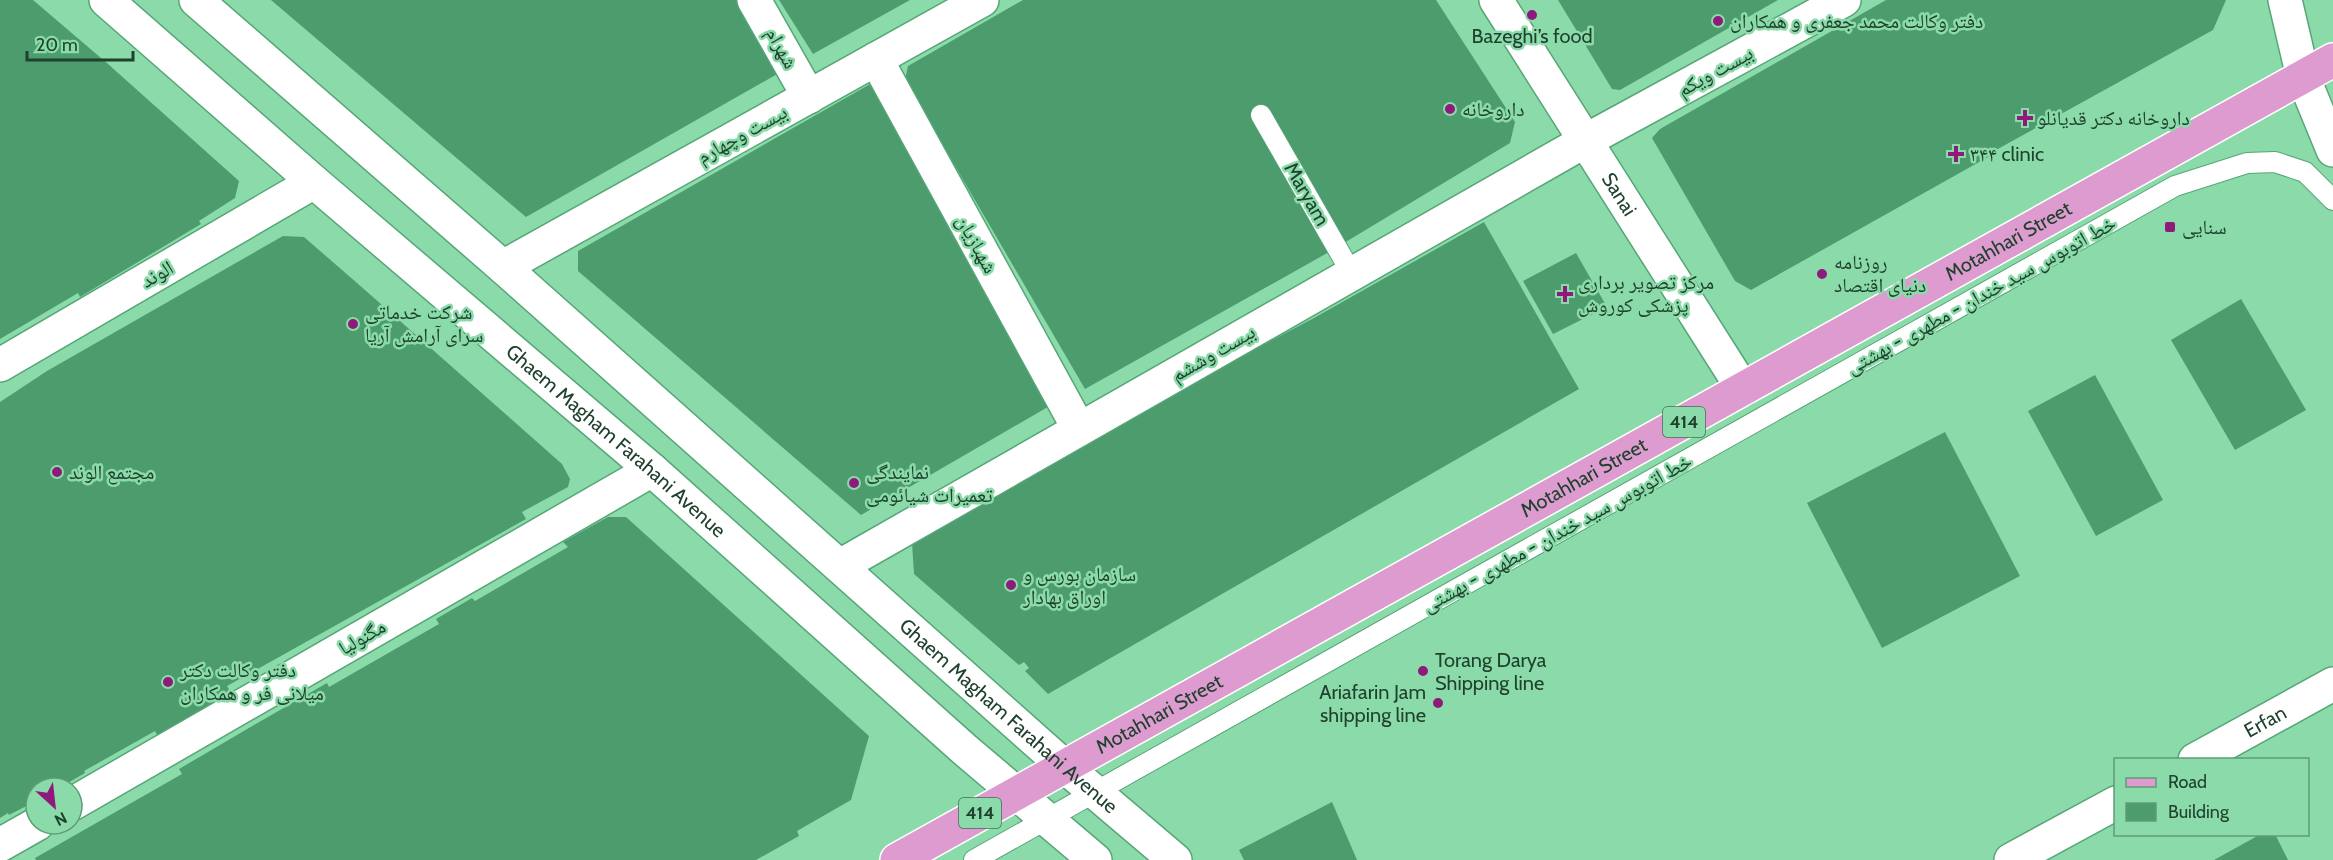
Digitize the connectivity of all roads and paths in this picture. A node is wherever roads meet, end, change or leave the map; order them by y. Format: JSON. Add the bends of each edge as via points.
{"nodes":[{"id":1,"x":106,"y":0,"type":"edge"},
{"id":2,"x":196,"y":0,"type":"edge"},
{"id":3,"x":754,"y":0,"type":"edge"},
{"id":4,"x":982,"y":0,"type":"edge"},
{"id":5,"x":1496,"y":0,"type":"edge"},
{"id":6,"x":1844,"y":0,"type":"edge"},
{"id":7,"x":2285,"y":0,"type":"edge"},
{"id":8,"x":876,"y":59,"type":"junction"},
{"id":9,"x":2333,"y":60,"type":"edge"},
{"id":10,"x":2303,"y":77,"type":"junction"},
{"id":11,"x":809,"y":97,"type":"junction"},
{"id":12,"x":1261,"y":115,"type":"dead end"},
{"id":13,"x":1586,"y":141,"type":"junction"},
{"id":14,"x":2333,"y":150,"type":"edge"},
{"id":15,"x":314,"y":182,"type":"junction"},
{"id":16,"x":2333,"y":200,"type":"edge"},
{"id":17,"x":503,"y":267,"type":"junction"},
{"id":18,"x":1352,"y":274,"type":"junction"},
{"id":19,"x":0,"y":365,"type":"edge"},
{"id":20,"x":1743,"y":389,"type":"junction"},
{"id":21,"x":1079,"y":429,"type":"junction"},
{"id":22,"x":652,"y":470,"type":"junction"},
{"id":23,"x":840,"y":566,"type":"junction"},
{"id":24,"x":2333,"y":684,"type":"edge"},
{"id":25,"x":2197,"y":758,"type":"edge"},
{"id":26,"x":1064,"y":766,"type":"junction"},
{"id":27,"x":1096,"y":792,"type":"junction"},
{"id":28,"x":1016,"y":793,"type":"junction"},
{"id":29,"x":84,"y":797,"type":"edge"},
{"id":30,"x":2114,"y":804,"type":"edge"},
{"id":31,"x":1047,"y":819,"type":"junction"},
{"id":32,"x":24,"y":831,"type":"edge"},
{"id":33,"x":0,"y":845,"type":"edge"},
{"id":34,"x":897,"y":860,"type":"edge"},
{"id":35,"x":974,"y":860,"type":"edge"},
{"id":36,"x":1095,"y":860,"type":"edge"},
{"id":37,"x":1175,"y":860,"type":"edge"},
{"id":38,"x":2011,"y":860,"type":"edge"}],
"edges":[{"from":1,"to":15,"type":"street","name":"Ghaem Magham Farahani Avenue"},
{"from":2,"to":17,"type":"street","name":"Ghaem Magham Farahani Avenue"},
{"from":3,"to":11,"type":"street","name":"شهرام"},
{"from":4,"to":8,"type":"street","name":"بیست وچهارم"},
{"from":5,"to":13,"type":"street","name":"Sanai"},
{"from":6,"to":13,"type":"street","name":"بیست ویکم"},
{"from":7,"to":10,"type":"street"},
{"from":8,"to":11,"type":"street","name":"بیست وچهارم"},
{"from":8,"to":21,"type":"street","name":"شهبازیان"},
{"from":9,"to":10,"type":"main road","name":"Motahhari Street","number":"414"},
{"from":10,"to":14,"type":"street"},
{"from":10,"to":20,"type":"main road","name":"Motahhari Street","number":"414"},
{"from":11,"to":17,"type":"street","name":"بیست وچهارم"},
{"from":12,"to":18,"type":"lane","name":"Maryam"},
{"from":13,"to":18,"type":"street","name":"بیست وششم"},
{"from":13,"to":20,"type":"street","name":"Sanai"},
{"from":15,"to":19,"type":"street","name":"الوند"},
{"from":15,"to":22,"type":"street","name":"Ghaem Magham Farahani Avenue"},
{"from":16,"to":27,"type":"lane","name":"خط اتوبوس سید خندان - مطهری - بهشتی","via":[[2305,172],[2275,162],[2247,163],[2175,186]]},
{"from":17,"to":23,"type":"street","name":"Ghaem Magham Farahani Avenue"},
{"from":18,"to":21,"type":"street","name":"بیست وششم"},
{"from":20,"to":26,"type":"main road","name":"Motahhari Street","number":"414"},
{"from":21,"to":23,"type":"street","name":"بیست وششم"},
{"from":22,"to":28,"type":"street","name":"Ghaem Magham Farahani Avenue"},
{"from":22,"to":29,"type":"street","name":"مگنولیا"},
{"from":23,"to":26,"type":"street","name":"Ghaem Magham Farahani Avenue"},
{"from":24,"to":25,"type":"street","name":"Erfan"},
{"from":26,"to":27,"type":"street","name":"Ghaem Magham Farahani Avenue"},
{"from":26,"to":28,"type":"main road","name":"Motahhari Street","number":"414"},
{"from":27,"to":31,"type":"lane","name":"خط اتوبوس سید خندان - مطهری - بهشتی"},
{"from":27,"to":37,"type":"street","name":"Ghaem Magham Farahani Avenue"},
{"from":28,"to":31,"type":"street","name":"Ghaem Magham Farahani Avenue"},
{"from":28,"to":34,"type":"main road","name":"Motahhari Street","number":"414"},
{"from":30,"to":38,"type":"street"},
{"from":31,"to":35,"type":"lane","name":"خط اتوبوس سید خندان - مطهری - بهشتی"},
{"from":31,"to":36,"type":"street","name":"Ghaem Magham Farahani Avenue"},
{"from":32,"to":33,"type":"street"}]}
